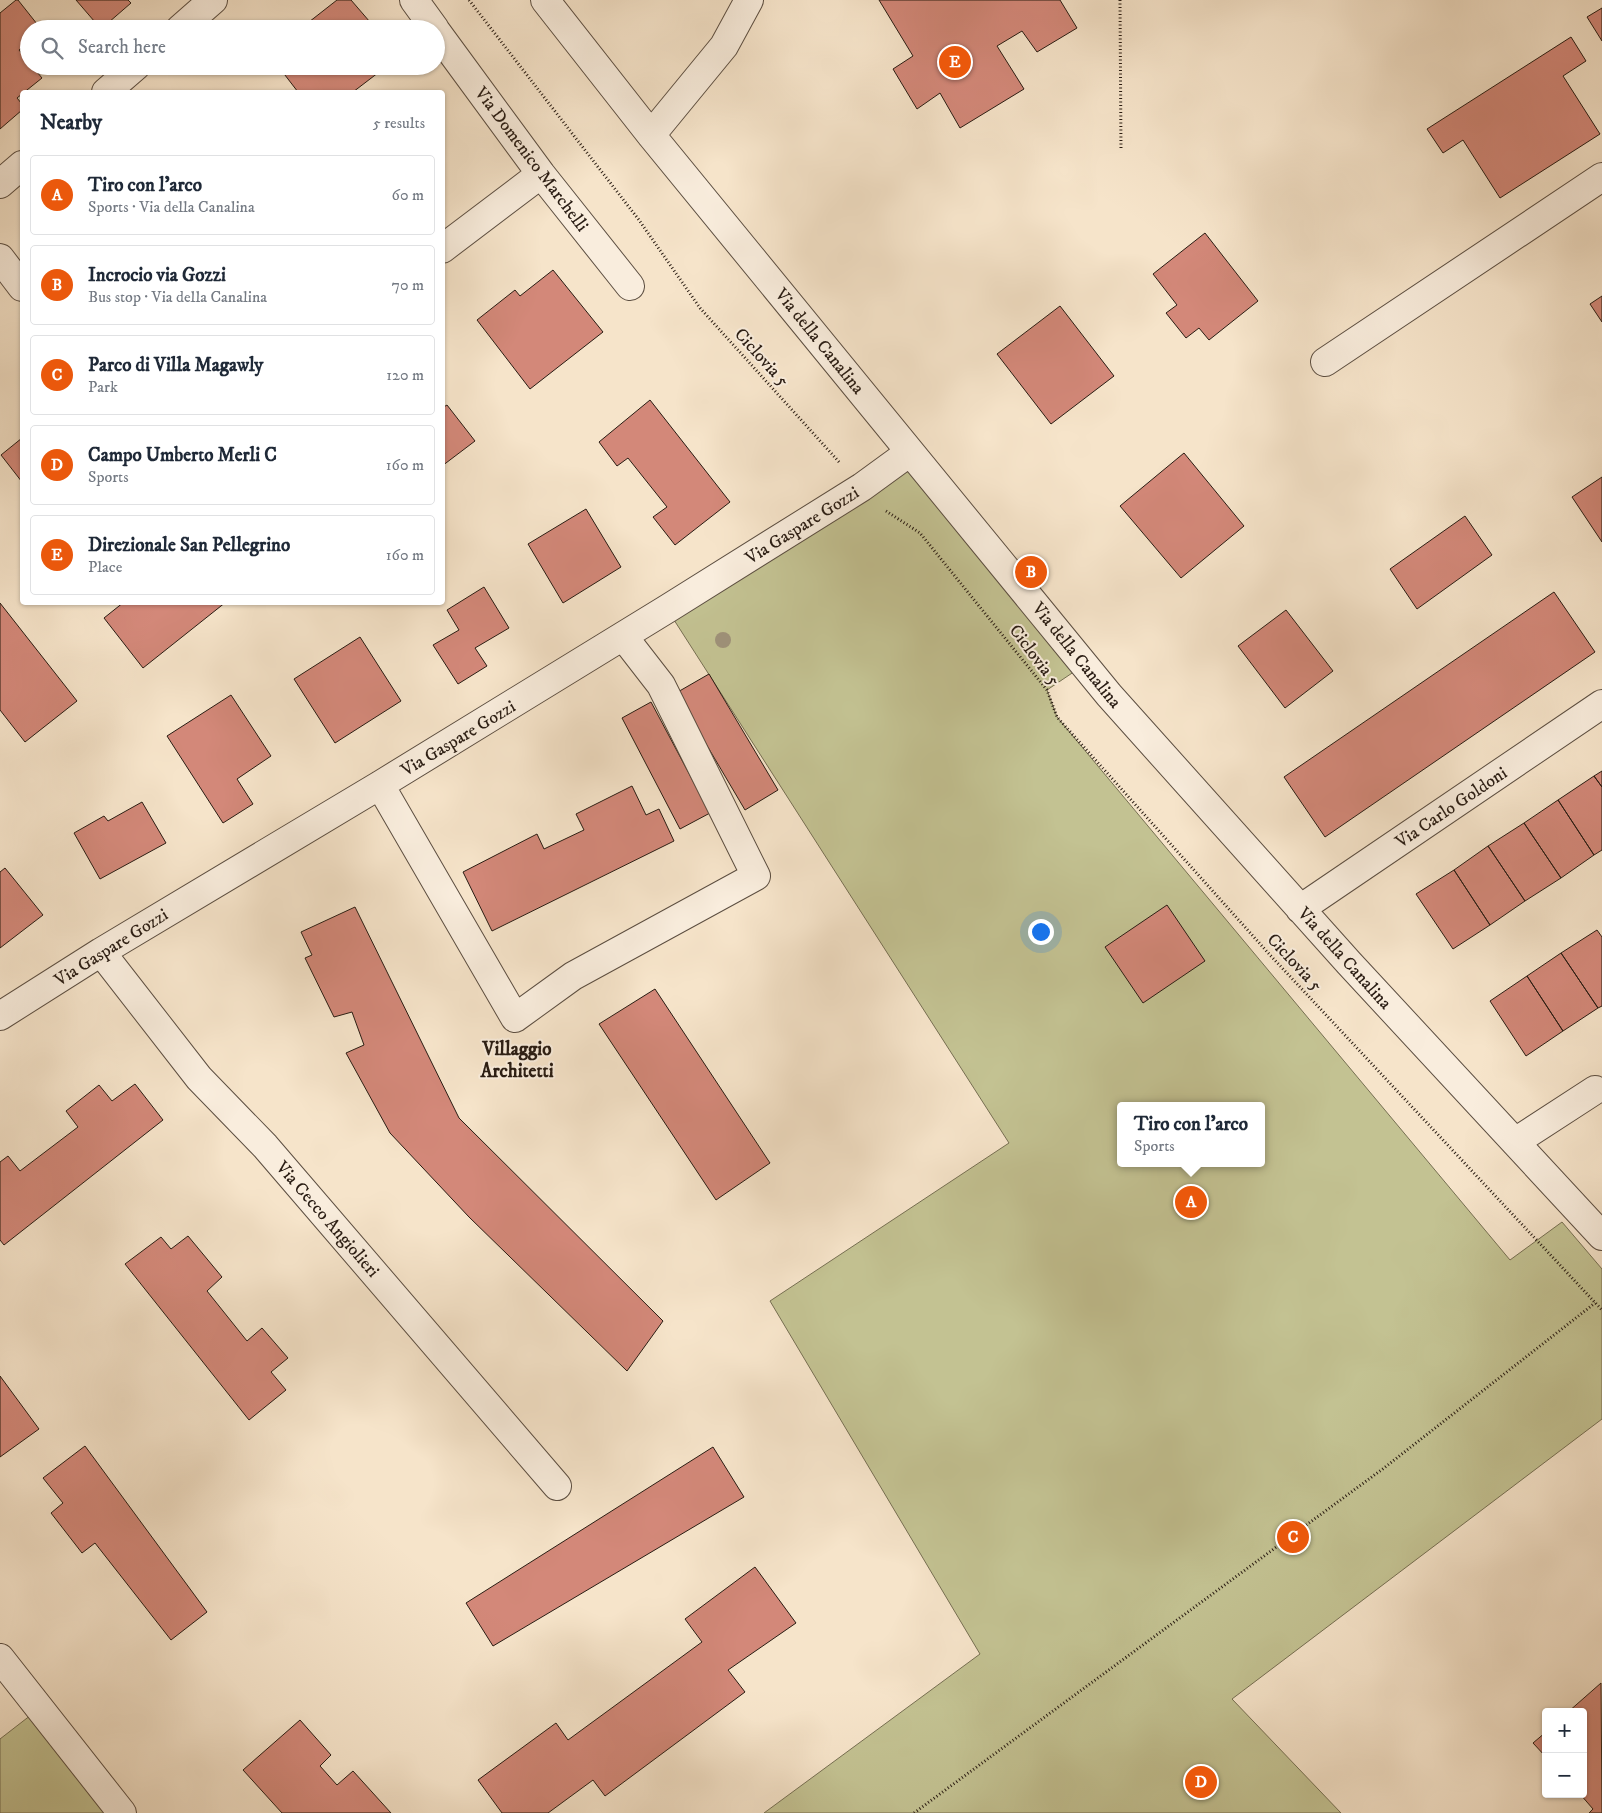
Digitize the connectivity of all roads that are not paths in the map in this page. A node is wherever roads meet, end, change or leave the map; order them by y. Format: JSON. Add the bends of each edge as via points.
{"nodes":[{"id":1,"x":213,"y":0,"type":"edge"},
{"id":2,"x":414,"y":0,"type":"edge"},
{"id":3,"x":545,"y":0,"type":"edge"},
{"id":4,"x":749,"y":0,"type":"edge"},
{"id":5,"x":190,"y":20,"type":"edge"},
{"id":6,"x":428,"y":20,"type":"edge"},
{"id":7,"x":445,"y":44,"type":"edge"},
{"id":8,"x":126,"y":75,"type":"edge"},
{"id":9,"x":108,"y":90,"type":"edge"},
{"id":10,"x":650,"y":134,"type":"junction"},
{"id":11,"x":20,"y":167,"type":"edge"},
{"id":12,"x":541,"y":174,"type":"junction"},
{"id":13,"x":1602,"y":177,"type":"edge"},
{"id":14,"x":0,"y":184,"type":"edge"},
{"id":15,"x":445,"y":247,"type":"edge"},
{"id":16,"x":0,"y":258,"type":"edge"},
{"id":17,"x":20,"y":284,"type":"edge"},
{"id":18,"x":630,"y":286,"type":"dead end"},
{"id":19,"x":1325,"y":362,"type":"dead end"},
{"id":20,"x":910,"y":452,"type":"junction"},
{"id":21,"x":623,"y":636,"type":"junction"},
{"id":22,"x":1602,"y":704,"type":"edge"},
{"id":23,"x":380,"y":785,"type":"junction"},
{"id":24,"x":1300,"y":909,"type":"junction"},
{"id":25,"x":101,"y":952,"type":"junction"},
{"id":26,"x":0,"y":1016,"type":"edge"},
{"id":27,"x":1595,"y":1090,"type":"dead end"},
{"id":28,"x":1515,"y":1142,"type":"junction"},
{"id":29,"x":1602,"y":1236,"type":"edge"},
{"id":30,"x":557,"y":1486,"type":"dead end"},
{"id":31,"x":0,"y":1658,"type":"edge"},
{"id":32,"x":122,"y":1813,"type":"edge"}],
"edges":[{"from":1,"to":5,"type":"street"},
{"from":2,"to":6,"type":"street","name":"Via Domenico Marchelli"},
{"from":3,"to":10,"type":"street","name":"Via della Canalina"},
{"from":4,"to":10,"type":"street","via":[[724,46]]},
{"from":7,"to":12,"type":"street","name":"Via Domenico Marchelli"},
{"from":8,"to":9,"type":"street"},
{"from":10,"to":20,"type":"street","name":"Via della Canalina"},
{"from":11,"to":14,"type":"street"},
{"from":12,"to":15,"type":"street"},
{"from":12,"to":18,"type":"street","name":"Via Domenico Marchelli"},
{"from":13,"to":19,"type":"street"},
{"from":16,"to":17,"type":"street"},
{"from":20,"to":21,"type":"street","name":"Via Gaspare Gozzi","via":[[862,487]]},
{"from":20,"to":24,"type":"street","name":"Via della Canalina","via":[[1109,695]]},
{"from":21,"to":23,"type":"street","name":"Via Gaspare Gozzi"},
{"from":21,"to":23,"type":"street","via":[[661,685],[756,876],[573,976],[515,1018]]},
{"from":22,"to":24,"type":"street","name":"Via Carlo Goldoni"},
{"from":23,"to":25,"type":"street","name":"Via Gaspare Gozzi"},
{"from":24,"to":28,"type":"street","name":"Via della Canalina"},
{"from":25,"to":26,"type":"street","name":"Via Gaspare Gozzi"},
{"from":25,"to":30,"type":"street","name":"Via Cecco Angiolieri","via":[[199,1078],[265,1146]]},
{"from":27,"to":28,"type":"street"},
{"from":28,"to":29,"type":"street","name":"Via della Canalina"},
{"from":31,"to":32,"type":"street"}]}
